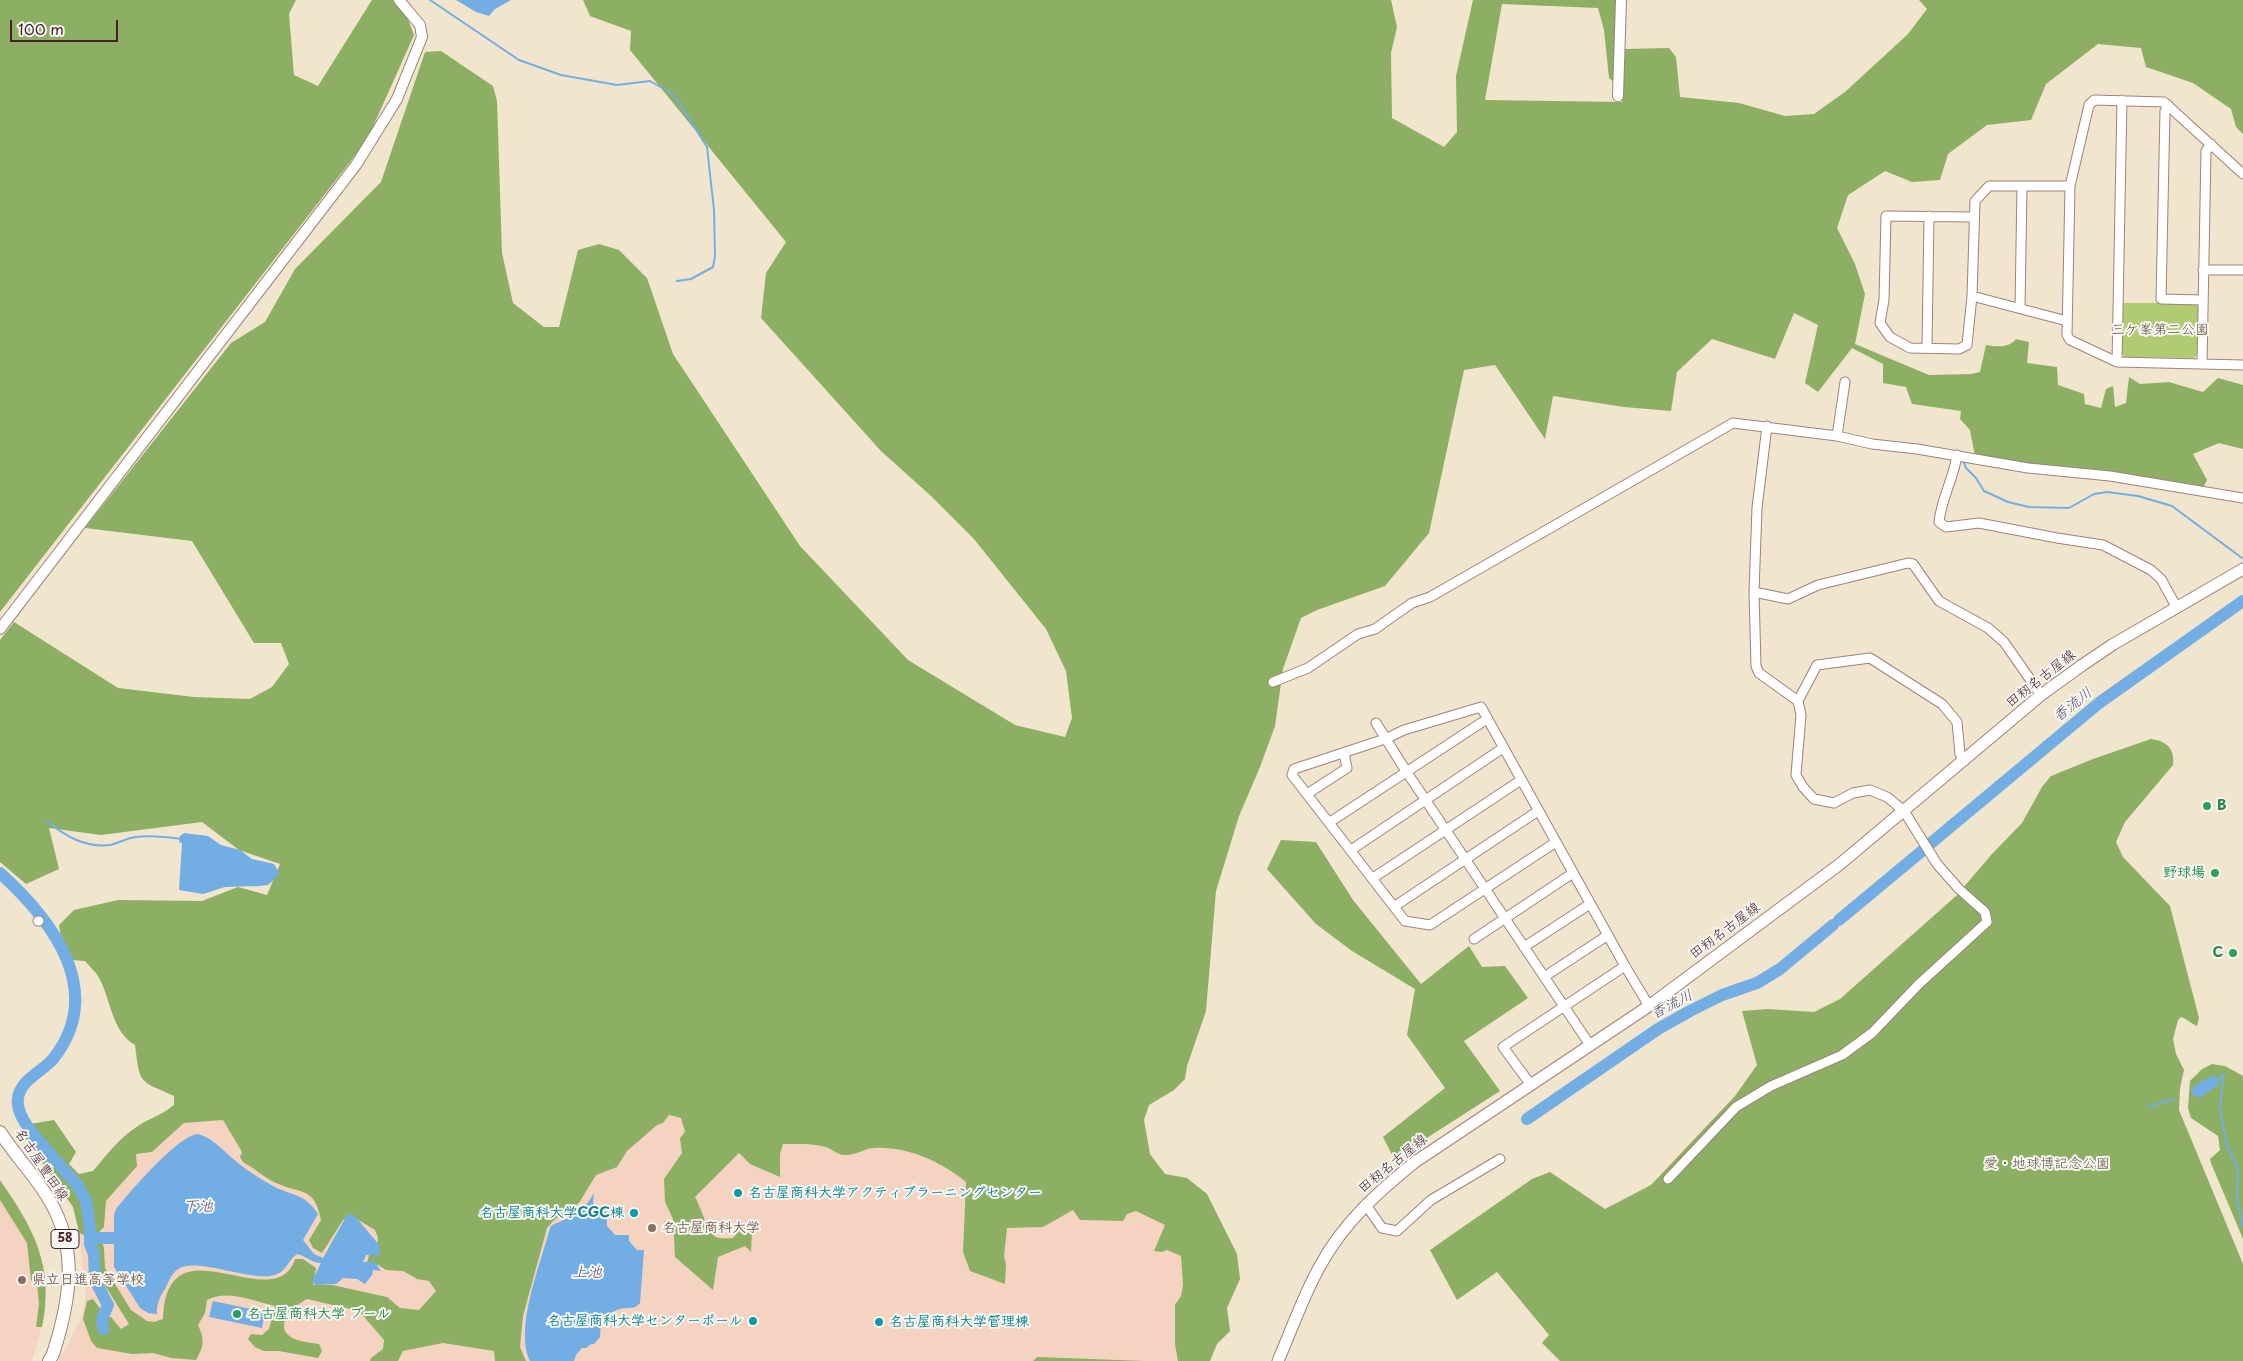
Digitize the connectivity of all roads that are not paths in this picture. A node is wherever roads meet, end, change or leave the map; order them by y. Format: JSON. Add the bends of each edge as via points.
{"nodes":[{"id":1,"x":399,"y":0,"type":"edge"},
{"id":2,"x":1621,"y":0,"type":"edge"},
{"id":3,"x":1618,"y":96,"type":"dead end"},
{"id":4,"x":2122,"y":100,"type":"junction"},
{"id":5,"x":2168,"y":105,"type":"junction"},
{"id":6,"x":2211,"y":144,"type":"junction"},
{"id":7,"x":2243,"y":174,"type":"edge"},
{"id":8,"x":2070,"y":186,"type":"junction"},
{"id":9,"x":2022,"y":187,"type":"junction"},
{"id":10,"x":1929,"y":216,"type":"junction"},
{"id":11,"x":1973,"y":217,"type":"junction"},
{"id":12,"x":2203,"y":270,"type":"junction"},
{"id":13,"x":2243,"y":270,"type":"edge"},
{"id":14,"x":1972,"y":296,"type":"junction"},
{"id":15,"x":2202,"y":300,"type":"junction"},
{"id":16,"x":2020,"y":308,"type":"junction"},
{"id":17,"x":2067,"y":321,"type":"junction"},
{"id":18,"x":1927,"y":348,"type":"junction"},
{"id":19,"x":2243,"y":357,"type":"edge"},
{"id":20,"x":2117,"y":362,"type":"junction"},
{"id":21,"x":2202,"y":364,"type":"junction"},
{"id":22,"x":2243,"y":365,"type":"edge"},
{"id":23,"x":1844,"y":382,"type":"dead end"},
{"id":24,"x":1767,"y":426,"type":"junction"},
{"id":25,"x":1837,"y":436,"type":"junction"},
{"id":26,"x":1957,"y":455,"type":"junction"},
{"id":27,"x":2243,"y":498,"type":"edge"},
{"id":28,"x":2243,"y":569,"type":"edge"},
{"id":29,"x":1754,"y":592,"type":"junction"},
{"id":30,"x":2177,"y":608,"type":"junction"},
{"id":31,"x":0,"y":629,"type":"edge"},
{"id":32,"x":1273,"y":682,"type":"dead end"},
{"id":33,"x":2041,"y":695,"type":"junction"},
{"id":34,"x":1798,"y":702,"type":"junction"},
{"id":35,"x":1487,"y":719,"type":"junction"},
{"id":36,"x":1376,"y":723,"type":"dead end"},
{"id":37,"x":1385,"y":739,"type":"junction"},
{"id":38,"x":1503,"y":748,"type":"junction"},
{"id":39,"x":1344,"y":753,"type":"junction"},
{"id":40,"x":1964,"y":761,"type":"junction"},
{"id":41,"x":1406,"y":771,"type":"junction"},
{"id":42,"x":1521,"y":780,"type":"junction"},
{"id":43,"x":1307,"y":794,"type":"junction"},
{"id":44,"x":1426,"y":800,"type":"junction"},
{"id":45,"x":1538,"y":811,"type":"junction"},
{"id":46,"x":1904,"y":811,"type":"junction"},
{"id":47,"x":1330,"y":822,"type":"junction"},
{"id":48,"x":1446,"y":830,"type":"junction"},
{"id":49,"x":1556,"y":842,"type":"junction"},
{"id":50,"x":1352,"y":850,"type":"junction"},
{"id":51,"x":1465,"y":859,"type":"junction"},
{"id":52,"x":1573,"y":873,"type":"junction"},
{"id":53,"x":1373,"y":878,"type":"junction"},
{"id":54,"x":1485,"y":888,"type":"junction"},
{"id":55,"x":1590,"y":904,"type":"junction"},
{"id":56,"x":1395,"y":906,"type":"junction"},
{"id":57,"x":1504,"y":918,"type":"junction"},
{"id":58,"x":1608,"y":936,"type":"junction"},
{"id":59,"x":1474,"y":939,"type":"dead end"},
{"id":60,"x":1524,"y":947,"type":"junction"},
{"id":61,"x":1625,"y":966,"type":"junction"},
{"id":62,"x":1544,"y":976,"type":"junction"},
{"id":63,"x":1563,"y":1006,"type":"junction"},
{"id":64,"x":1649,"y":1006,"type":"junction"},
{"id":65,"x":1590,"y":1045,"type":"junction"},
{"id":66,"x":1530,"y":1085,"type":"junction"},
{"id":67,"x":0,"y":1132,"type":"edge"},
{"id":68,"x":1500,"y":1159,"type":"dead end"},
{"id":69,"x":1668,"y":1179,"type":"dead end"},
{"id":70,"x":1366,"y":1205,"type":"junction"},
{"id":71,"x":49,"y":1361,"type":"edge"},
{"id":72,"x":1278,"y":1361,"type":"edge"}],
"edges":[{"from":1,"to":31,"type":"street","via":[[420,25],[422,37],[397,99],[376,134],[350,173]]},
{"from":2,"to":3,"type":"street"},
{"from":4,"to":5,"type":"street","via":[[2164,102]]},
{"from":4,"to":8,"type":"street","via":[[2094,100],[2090,104]]},
{"from":4,"to":20,"type":"street"},
{"from":5,"to":6,"type":"street"},
{"from":5,"to":15,"type":"street","via":[[2165,111],[2161,299]]},
{"from":6,"to":7,"type":"street"},
{"from":6,"to":12,"type":"street","via":[[2206,151]]},
{"from":8,"to":9,"type":"street"},
{"from":8,"to":17,"type":"street"},
{"from":9,"to":11,"type":"street","via":[[1989,186],[1975,201]]},
{"from":9,"to":16,"type":"street"},
{"from":10,"to":11,"type":"street"},
{"from":10,"to":18,"type":"street"},
{"from":10,"to":18,"type":"street","via":[[1886,216],[1884,300],[1880,323],[1890,337],[1910,348]]},
{"from":11,"to":14,"type":"street"},
{"from":12,"to":13,"type":"street"},
{"from":12,"to":15,"type":"street"},
{"from":14,"to":16,"type":"street"},
{"from":14,"to":18,"type":"street","via":[[1967,345],[1960,349]]},
{"from":15,"to":21,"type":"street"},
{"from":16,"to":17,"type":"street"},
{"from":17,"to":20,"type":"street","via":[[2070,340]]},
{"from":19,"to":22,"type":"street"},
{"from":20,"to":21,"type":"street"},
{"from":21,"to":22,"type":"street"},
{"from":23,"to":25,"type":"street"},
{"from":24,"to":25,"type":"street"},
{"from":24,"to":29,"type":"street","via":[[1757,508]]},
{"from":24,"to":32,"type":"street","via":[[1733,423],[1430,597],[1412,603],[1375,629],[1358,634],[1308,668]]},
{"from":25,"to":26,"type":"street"},
{"from":26,"to":27,"type":"street"},
{"from":26,"to":30,"type":"street","via":[[1940,514],[1939,522],[1946,527],[1979,523],[2103,545],[2151,570],[2161,579]]},
{"from":28,"to":30,"type":"main road","name":"田籾名古屋線"},
{"from":29,"to":33,"type":"street","via":[[1788,598],[1860,574],[1912,564],[1939,601],[1988,628],[2004,642]]},
{"from":29,"to":34,"type":"street","via":[[1756,666],[1759,674]]},
{"from":30,"to":33,"type":"main road","name":"田籾名古屋線","via":[[2112,646]]},
{"from":33,"to":40,"type":"main road","name":"田籾名古屋線"},
{"from":34,"to":40,"type":"street","via":[[1817,665],[1870,658],[1942,704],[1958,722],[1960,754]]},
{"from":34,"to":46,"type":"street","via":[[1801,715],[1796,775],[1814,799],[1834,804],[1853,793],[1870,790],[1887,797]]},
{"from":35,"to":37,"type":"street","via":[[1481,707],[1404,730]]},
{"from":35,"to":38,"type":"street"},
{"from":35,"to":41,"type":"street"},
{"from":36,"to":37,"type":"street"},
{"from":37,"to":39,"type":"street"},
{"from":37,"to":41,"type":"street"},
{"from":38,"to":42,"type":"street"},
{"from":38,"to":44,"type":"street"},
{"from":39,"to":43,"type":"street","via":[[1347,768]]},
{"from":39,"to":43,"type":"street","via":[[1294,769],[1292,775]]},
{"from":40,"to":46,"type":"main road","name":"田籾名古屋線"},
{"from":41,"to":44,"type":"street"},
{"from":41,"to":47,"type":"street"},
{"from":42,"to":45,"type":"street"},
{"from":42,"to":48,"type":"street"},
{"from":43,"to":47,"type":"street"},
{"from":44,"to":48,"type":"street"},
{"from":44,"to":50,"type":"street"},
{"from":45,"to":49,"type":"street"},
{"from":45,"to":51,"type":"street"},
{"from":46,"to":64,"type":"main road","name":"田籾名古屋線","via":[[1840,864]]},
{"from":46,"to":69,"type":"street","via":[[1937,864],[1985,912],[1986,922],[1872,1033],[1842,1055],[1771,1086],[1736,1107]]},
{"from":47,"to":50,"type":"street"},
{"from":48,"to":51,"type":"street"},
{"from":48,"to":53,"type":"street"},
{"from":49,"to":52,"type":"street"},
{"from":49,"to":54,"type":"street"},
{"from":50,"to":53,"type":"street"},
{"from":51,"to":54,"type":"street"},
{"from":51,"to":56,"type":"street"},
{"from":52,"to":55,"type":"street"},
{"from":52,"to":57,"type":"street"},
{"from":53,"to":56,"type":"street"},
{"from":54,"to":56,"type":"street","via":[[1430,925],[1405,921]]},
{"from":54,"to":57,"type":"street"},
{"from":55,"to":58,"type":"street"},
{"from":55,"to":60,"type":"street"},
{"from":57,"to":59,"type":"street"},
{"from":57,"to":60,"type":"street"},
{"from":58,"to":61,"type":"street"},
{"from":58,"to":62,"type":"street"},
{"from":60,"to":62,"type":"street"},
{"from":61,"to":63,"type":"street"},
{"from":61,"to":64,"type":"street"},
{"from":62,"to":63,"type":"street"},
{"from":63,"to":65,"type":"street"},
{"from":63,"to":66,"type":"street","via":[[1503,1047]]},
{"from":64,"to":65,"type":"main road","name":"田籾名古屋線"},
{"from":65,"to":66,"type":"main road","name":"田籾名古屋線"},
{"from":66,"to":70,"type":"main road","name":"田籾名古屋線","via":[[1415,1162]]},
{"from":67,"to":71,"type":"main road","name":"名古屋豊田線","number":"58","via":[[49,1200],[68,1248],[66,1308]]},
{"from":68,"to":70,"type":"street","via":[[1431,1200],[1396,1231],[1382,1228]]},
{"from":70,"to":72,"type":"main road","name":"田籾名古屋線","via":[[1352,1219],[1320,1265]]}]}
